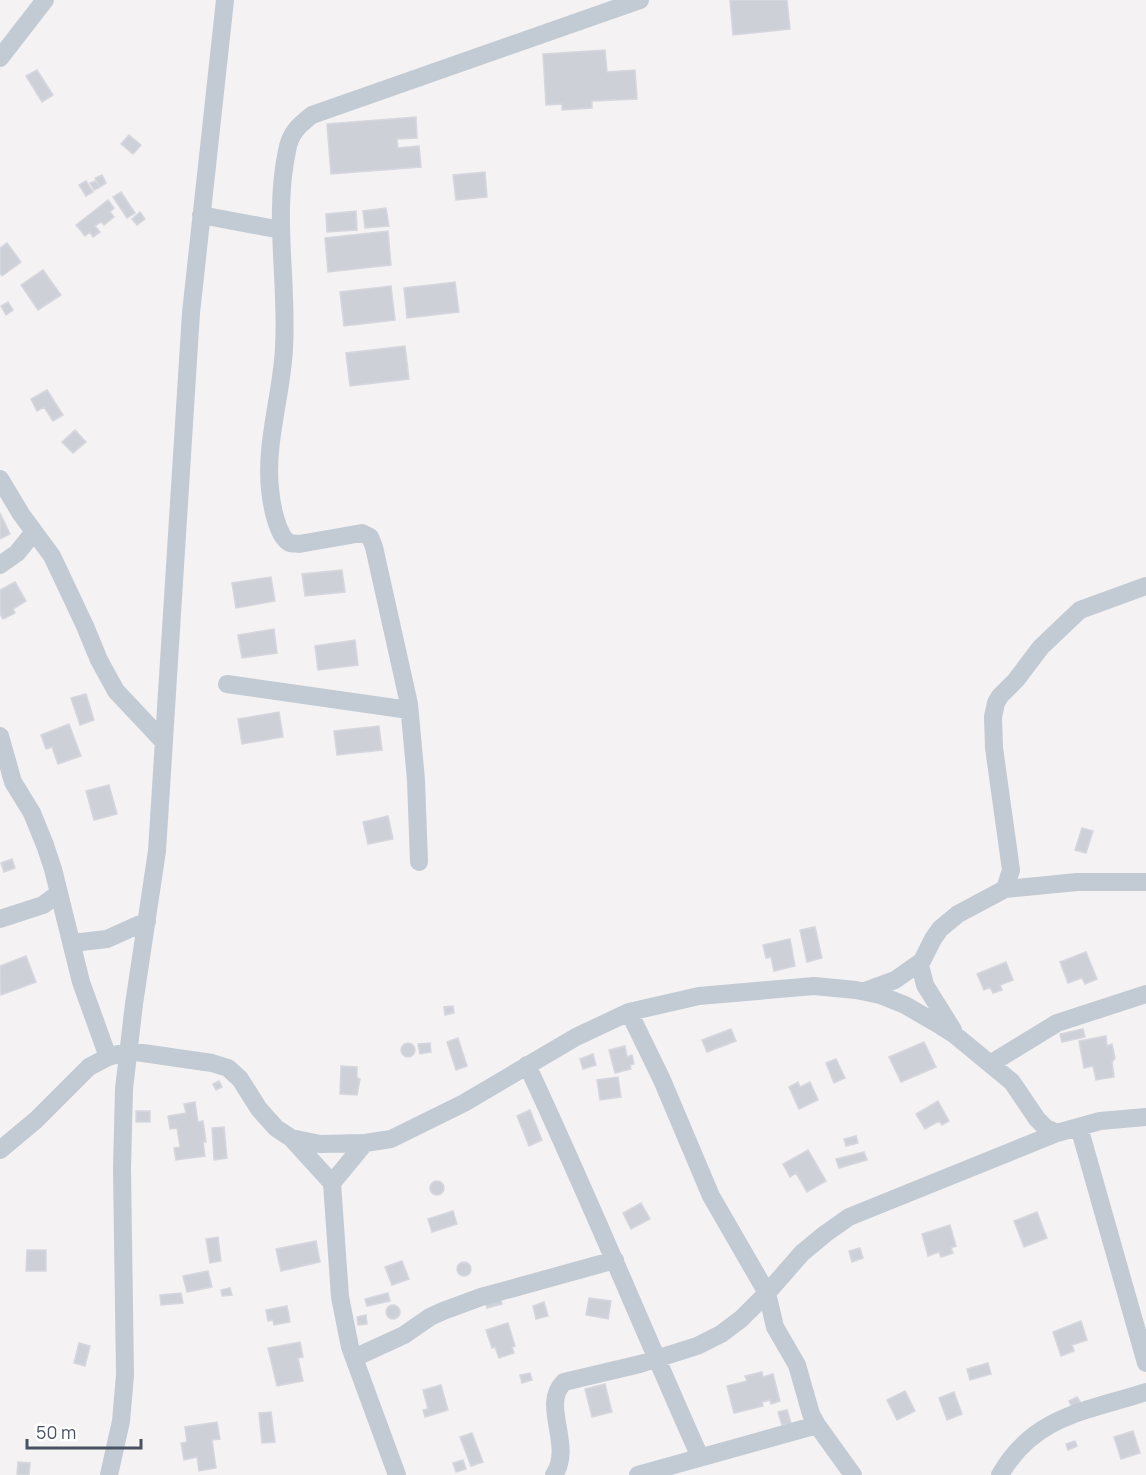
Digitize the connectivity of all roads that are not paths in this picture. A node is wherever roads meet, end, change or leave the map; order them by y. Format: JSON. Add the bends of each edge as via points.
{"nodes":[{"id":1,"x":45,"y":0,"type":"edge"},
{"id":2,"x":225,"y":0,"type":"edge"},
{"id":3,"x":640,"y":0,"type":"edge"},
{"id":4,"x":0,"y":58,"type":"edge"},
{"id":5,"x":201,"y":215,"type":"junction"},
{"id":6,"x":281,"y":230,"type":"junction"},
{"id":7,"x":0,"y":479,"type":"edge"},
{"id":8,"x":34,"y":532,"type":"junction"},
{"id":9,"x":0,"y":565,"type":"edge"},
{"id":10,"x":1146,"y":586,"type":"edge"},
{"id":11,"x":227,"y":684,"type":"dead end"},
{"id":12,"x":409,"y":710,"type":"junction"},
{"id":13,"x":0,"y":736,"type":"edge"},
{"id":14,"x":164,"y":742,"type":"junction"},
{"id":15,"x":419,"y":862,"type":"dead end"},
{"id":16,"x":1146,"y":882,"type":"edge"},
{"id":17,"x":1005,"y":889,"type":"junction"},
{"id":18,"x":59,"y":892,"type":"junction"},
{"id":19,"x":0,"y":920,"type":"edge"},
{"id":20,"x":147,"y":921,"type":"junction"},
{"id":21,"x":72,"y":942,"type":"junction"},
{"id":22,"x":922,"y":961,"type":"junction"},
{"id":23,"x":865,"y":992,"type":"junction"},
{"id":24,"x":1146,"y":994,"type":"edge"},
{"id":25,"x":630,"y":1012,"type":"junction"},
{"id":26,"x":955,"y":1035,"type":"junction"},
{"id":27,"x":129,"y":1051,"type":"junction"},
{"id":28,"x":108,"y":1057,"type":"junction"},
{"id":29,"x":990,"y":1064,"type":"junction"},
{"id":30,"x":527,"y":1065,"type":"junction"},
{"id":31,"x":1146,"y":1117,"type":"edge"},
{"id":32,"x":1079,"y":1127,"type":"junction"},
{"id":33,"x":1058,"y":1133,"type":"junction"},
{"id":34,"x":291,"y":1138,"type":"junction"},
{"id":35,"x":365,"y":1143,"type":"junction"},
{"id":36,"x":0,"y":1150,"type":"edge"},
{"id":37,"x":332,"y":1183,"type":"junction"},
{"id":38,"x":615,"y":1260,"type":"junction"},
{"id":39,"x":766,"y":1293,"type":"junction"},
{"id":40,"x":354,"y":1358,"type":"junction"},
{"id":41,"x":656,"y":1359,"type":"junction"},
{"id":42,"x":1146,"y":1363,"type":"edge"},
{"id":43,"x":1146,"y":1392,"type":"edge"},
{"id":44,"x":817,"y":1425,"type":"junction"},
{"id":45,"x":700,"y":1457,"type":"junction"},
{"id":46,"x":109,"y":1475,"type":"edge"},
{"id":47,"x":397,"y":1475,"type":"edge"},
{"id":48,"x":554,"y":1475,"type":"edge"},
{"id":49,"x":638,"y":1475,"type":"edge"},
{"id":50,"x":853,"y":1475,"type":"edge"},
{"id":51,"x":1000,"y":1475,"type":"edge"}],
"edges":[{"from":1,"to":4,"type":"street"},
{"from":2,"to":5,"type":"street"},
{"from":3,"to":6,"type":"street","via":[[312,115],[295,129],[287,150]]},
{"from":5,"to":6,"type":"street"},
{"from":5,"to":14,"type":"street","via":[[191,313]]},
{"from":6,"to":12,"type":"street","via":[[284,348],[269,469],[274,516],[289,542],[299,544],[352,533],[369,537]]},
{"from":7,"to":8,"type":"street"},
{"from":8,"to":9,"type":"street","via":[[17,553]]},
{"from":8,"to":14,"type":"street","via":[[52,556],[116,691]]},
{"from":10,"to":17,"type":"street","via":[[1080,610],[1041,647],[996,703],[994,748],[1011,870]]},
{"from":11,"to":12,"type":"street"},
{"from":12,"to":15,"type":"street"},
{"from":13,"to":18,"type":"street","via":[[13,782],[32,813]]},
{"from":14,"to":20,"type":"street","via":[[157,851]]},
{"from":16,"to":17,"type":"street","via":[[1077,882]]},
{"from":17,"to":22,"type":"street","via":[[958,914],[940,929]]},
{"from":18,"to":19,"type":"street","via":[[43,905]]},
{"from":18,"to":21,"type":"street"},
{"from":20,"to":21,"type":"street","via":[[107,939]]},
{"from":20,"to":27,"type":"street"},
{"from":21,"to":28,"type":"street","via":[[81,982]]},
{"from":22,"to":23,"type":"street","via":[[895,980]]},
{"from":22,"to":26,"type":"street","via":[[925,984]]},
{"from":23,"to":25,"type":"street","via":[[813,986],[745,990]]},
{"from":23,"to":26,"type":"street","via":[[905,1005]]},
{"from":24,"to":29,"type":"street","via":[[1057,1023]]},
{"from":25,"to":30,"type":"street"},
{"from":25,"to":39,"type":"street","via":[[711,1196]]},
{"from":26,"to":29,"type":"street"},
{"from":27,"to":28,"type":"street"},
{"from":27,"to":34,"type":"street","via":[[228,1068],[240,1078],[276,1128]]},
{"from":27,"to":46,"type":"street","via":[[122,1169],[125,1375],[121,1421]]},
{"from":28,"to":36,"type":"street","via":[[89,1067]]},
{"from":29,"to":33,"type":"street","via":[[1012,1082],[1037,1119]]},
{"from":30,"to":35,"type":"street","via":[[422,1125],[391,1139]]},
{"from":30,"to":38,"type":"street"},
{"from":31,"to":32,"type":"street"},
{"from":32,"to":33,"type":"street"},
{"from":32,"to":42,"type":"street"},
{"from":33,"to":39,"type":"street","via":[[849,1217],[802,1253]]},
{"from":34,"to":35,"type":"street","via":[[320,1144]]},
{"from":34,"to":37,"type":"street"},
{"from":35,"to":37,"type":"street"},
{"from":37,"to":40,"type":"street","via":[[340,1297]]},
{"from":38,"to":40,"type":"street","via":[[443,1311],[404,1335]]},
{"from":38,"to":41,"type":"street"},
{"from":39,"to":41,"type":"street","via":[[721,1334]]},
{"from":39,"to":44,"type":"street","via":[[775,1327],[797,1365]]},
{"from":40,"to":47,"type":"street"},
{"from":41,"to":45,"type":"street"},
{"from":41,"to":48,"type":"street","via":[[564,1382],[556,1389],[554,1401],[562,1454]]},
{"from":43,"to":51,"type":"street","via":[[1058,1420],[1030,1437],[1010,1457]]},
{"from":44,"to":45,"type":"street"},
{"from":44,"to":50,"type":"street"},
{"from":45,"to":49,"type":"street"}]}
